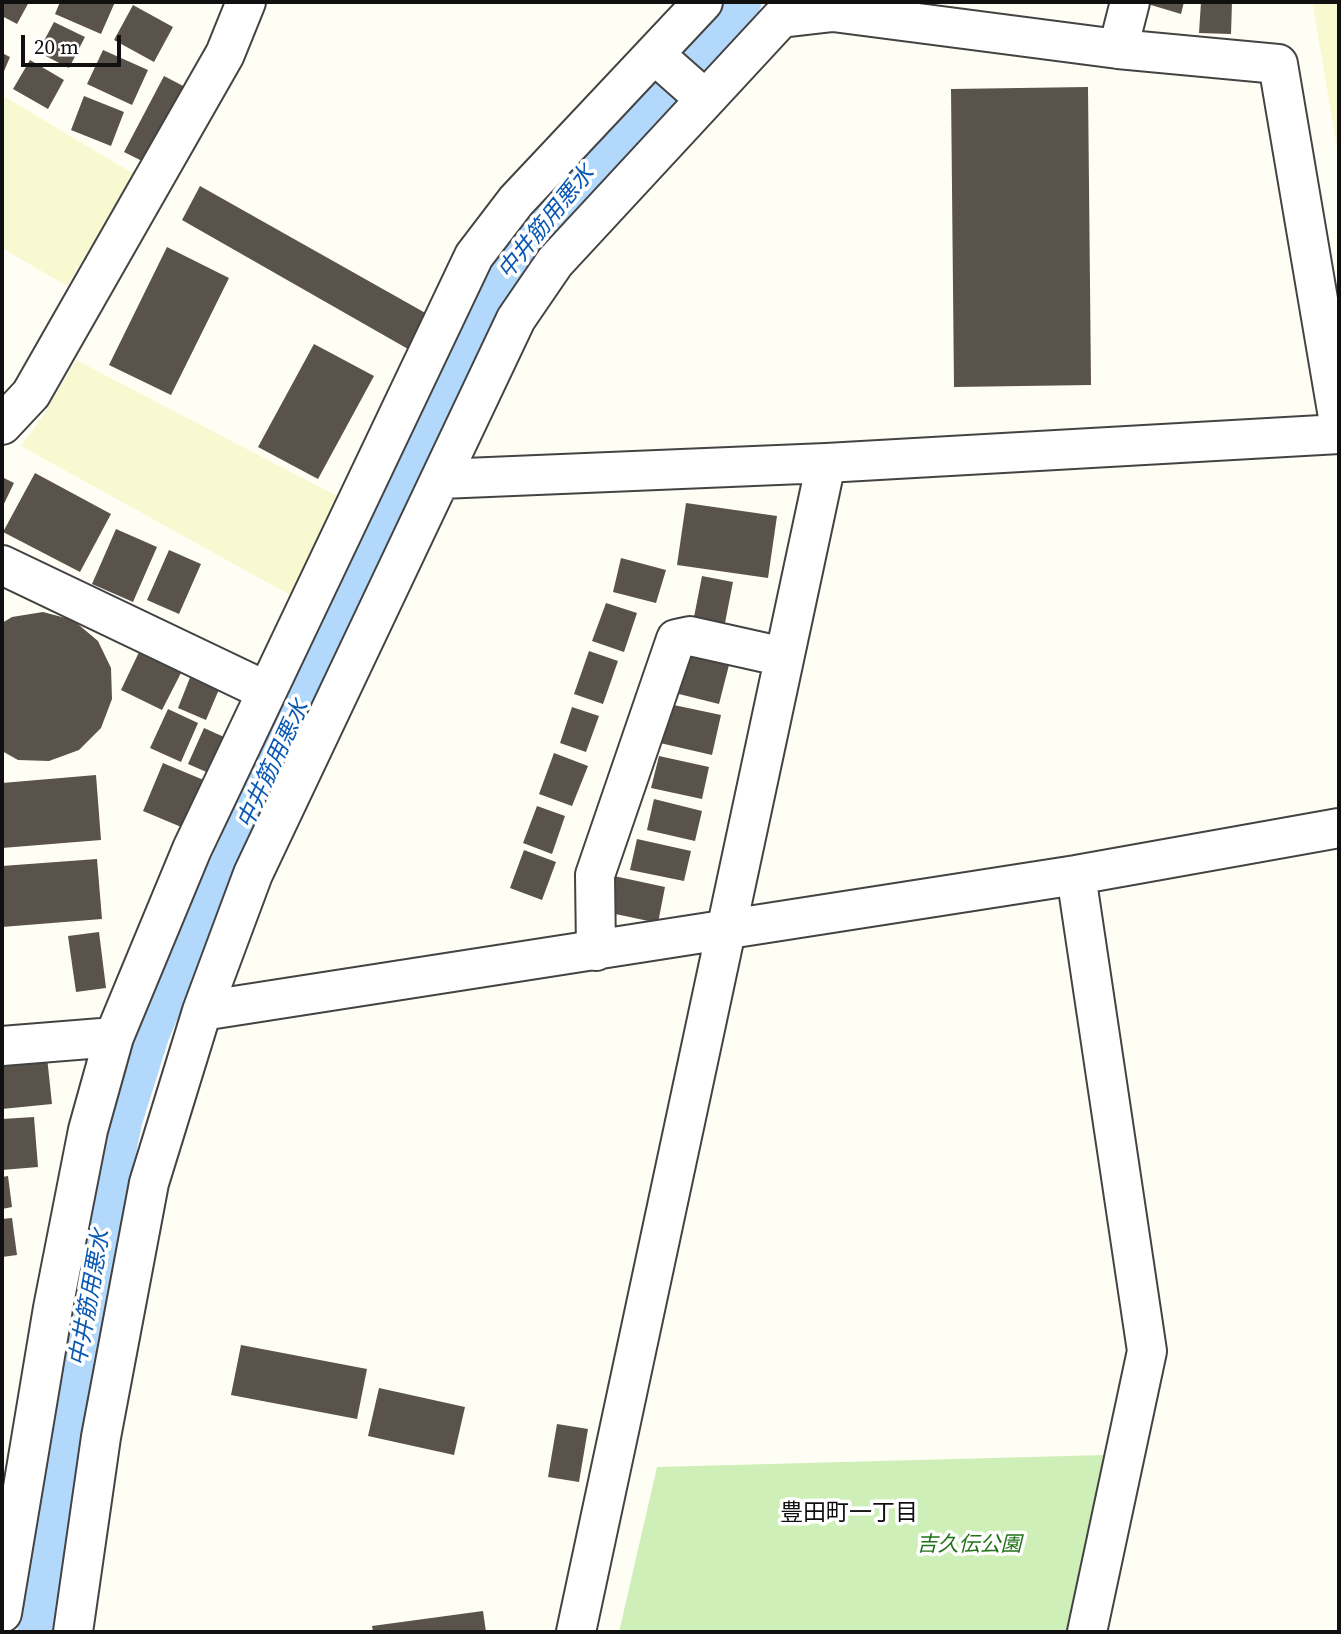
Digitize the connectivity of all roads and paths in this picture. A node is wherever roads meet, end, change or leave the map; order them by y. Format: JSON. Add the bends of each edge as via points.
{"nodes":[{"id":1,"x":246,"y":2,"type":"edge"},
{"id":2,"x":703,"y":2,"type":"edge"},
{"id":3,"x":1130,"y":2,"type":"edge"},
{"id":4,"x":787,"y":10,"type":"edge"},
{"id":5,"x":1118,"y":49,"type":"junction"},
{"id":6,"x":654,"y":54,"type":"junction"},
{"id":7,"x":705,"y":99,"type":"junction"},
{"id":8,"x":1339,"y":423,"type":"edge"},
{"id":9,"x":2,"y":425,"type":"edge"},
{"id":10,"x":1339,"y":434,"type":"edge"},
{"id":11,"x":826,"y":463,"type":"junction"},
{"id":12,"x":441,"y":479,"type":"junction"},
{"id":13,"x":2,"y":565,"type":"edge"},
{"id":14,"x":784,"y":657,"type":"junction"},
{"id":15,"x":266,"y":691,"type":"junction"},
{"id":16,"x":1339,"y":828,"type":"edge"},
{"id":17,"x":1076,"y":875,"type":"junction"},
{"id":18,"x":724,"y":931,"type":"junction"},
{"id":19,"x":596,"y":951,"type":"junction"},
{"id":20,"x":202,"y":1010,"type":"junction"},
{"id":21,"x":114,"y":1037,"type":"junction"},
{"id":22,"x":2,"y":1046,"type":"edge"},
{"id":23,"x":2,"y":1614,"type":"edge"},
{"id":24,"x":73,"y":1632,"type":"edge"},
{"id":25,"x":576,"y":1632,"type":"edge"},
{"id":26,"x":1087,"y":1632,"type":"edge"}],
"edges":[{"from":1,"to":9,"type":"street","via":[[225,54],[38,382]]},
{"from":2,"to":6,"type":"street"},
{"from":3,"to":5,"type":"street"},
{"from":4,"to":5,"type":"street"},
{"from":4,"to":7,"type":"street"},
{"from":5,"to":8,"type":"street","via":[[1279,64]]},
{"from":6,"to":7,"type":"street"},
{"from":6,"to":15,"type":"street","via":[[516,201],[474,256]]},
{"from":7,"to":12,"type":"street","via":[[555,262],[516,319]]},
{"from":10,"to":11,"type":"street"},
{"from":11,"to":12,"type":"street"},
{"from":11,"to":14,"type":"street"},
{"from":12,"to":20,"type":"street","via":[[253,874]]},
{"from":13,"to":15,"type":"street"},
{"from":14,"to":18,"type":"street"},
{"from":14,"to":19,"type":"street","via":[[690,636],[676,639],[596,875]]},
{"from":15,"to":21,"type":"street","via":[[192,849]]},
{"from":16,"to":17,"type":"street"},
{"from":17,"to":18,"type":"street"},
{"from":17,"to":26,"type":"street","via":[[1147,1351]]},
{"from":18,"to":19,"type":"street"},
{"from":18,"to":25,"type":"street"},
{"from":19,"to":20,"type":"street"},
{"from":20,"to":24,"type":"street","via":[[149,1183],[101,1437]]},
{"from":21,"to":22,"type":"street"},
{"from":21,"to":23,"type":"street","via":[[88,1129],[53,1308]]}]}
